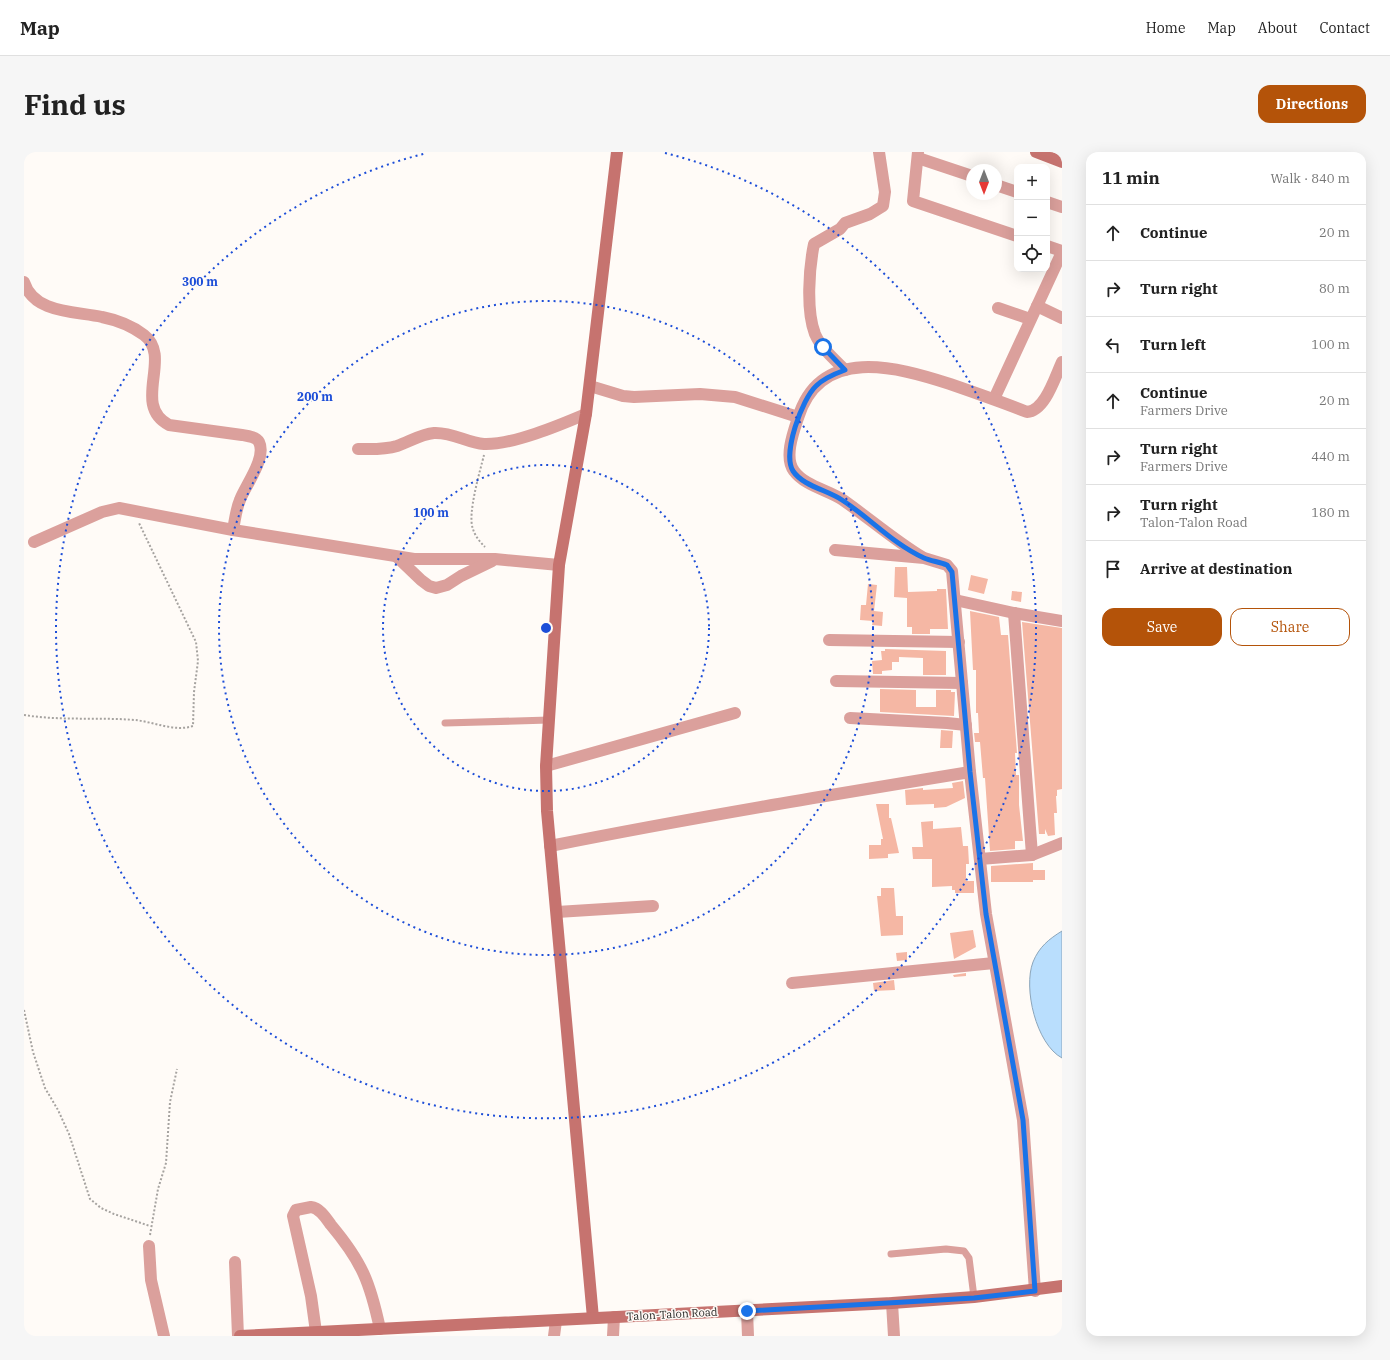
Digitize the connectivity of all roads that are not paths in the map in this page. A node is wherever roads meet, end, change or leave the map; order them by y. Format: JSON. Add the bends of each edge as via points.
{"nodes":[{"id":1,"x":617,"y":152,"type":"edge"},
{"id":2,"x":880,"y":152,"type":"edge"},
{"id":3,"x":1036,"y":152,"type":"edge"},
{"id":4,"x":918,"y":155,"type":"edge"},
{"id":5,"x":1062,"y":162,"type":"edge"},
{"id":6,"x":966,"y":174,"type":"edge"},
{"id":7,"x":1002,"y":187,"type":"edge"},
{"id":8,"x":1014,"y":191,"type":"edge"},
{"id":9,"x":1050,"y":203,"type":"edge"},
{"id":10,"x":1062,"y":207,"type":"edge"},
{"id":11,"x":1014,"y":235,"type":"edge"},
{"id":12,"x":1050,"y":247,"type":"edge"},
{"id":13,"x":1062,"y":251,"type":"edge"},
{"id":14,"x":24,"y":282,"type":"edge"},
{"id":15,"x":1037,"y":306,"type":"junction"},
{"id":16,"x":998,"y":308,"type":"dead end"},
{"id":17,"x":1062,"y":318,"type":"edge"},
{"id":18,"x":1030,"y":319,"type":"junction"},
{"id":19,"x":1062,"y":362,"type":"edge"},
{"id":20,"x":845,"y":370,"type":"junction"},
{"id":21,"x":590,"y":386,"type":"junction"},
{"id":22,"x":994,"y":399,"type":"junction"},
{"id":23,"x":586,"y":414,"type":"junction"},
{"id":24,"x":798,"y":417,"type":"junction"},
{"id":25,"x":358,"y":449,"type":"dead end"},
{"id":26,"x":234,"y":530,"type":"junction"},
{"id":27,"x":34,"y":542,"type":"dead end"},
{"id":28,"x":835,"y":550,"type":"dead end"},
{"id":29,"x":396,"y":557,"type":"junction"},
{"id":30,"x":924,"y":558,"type":"junction"},
{"id":31,"x":495,"y":559,"type":"junction"},
{"id":32,"x":559,"y":565,"type":"junction"},
{"id":33,"x":955,"y":600,"type":"junction"},
{"id":34,"x":1014,"y":613,"type":"junction"},
{"id":35,"x":1062,"y":621,"type":"edge"},
{"id":36,"x":829,"y":640,"type":"dead end"},
{"id":37,"x":959,"y":642,"type":"junction"},
{"id":38,"x":836,"y":681,"type":"dead end"},
{"id":39,"x":962,"y":683,"type":"junction"},
{"id":40,"x":735,"y":713,"type":"dead end"},
{"id":41,"x":850,"y":718,"type":"dead end"},
{"id":42,"x":548,"y":720,"type":"junction"},
{"id":43,"x":445,"y":723,"type":"dead end"},
{"id":44,"x":966,"y":725,"type":"junction"},
{"id":45,"x":546,"y":766,"type":"junction"},
{"id":46,"x":970,"y":772,"type":"junction"},
{"id":47,"x":1062,"y":843,"type":"edge"},
{"id":48,"x":550,"y":846,"type":"junction"},
{"id":49,"x":1032,"y":855,"type":"junction"},
{"id":50,"x":980,"y":859,"type":"junction"},
{"id":51,"x":653,"y":906,"type":"dead end"},
{"id":52,"x":557,"y":912,"type":"junction"},
{"id":53,"x":994,"y":963,"type":"junction"},
{"id":54,"x":792,"y":983,"type":"dead end"},
{"id":55,"x":149,"y":1246,"type":"road end"},
{"id":56,"x":891,"y":1254,"type":"dead end"},
{"id":57,"x":235,"y":1262,"type":"dead end"},
{"id":58,"x":1062,"y":1286,"type":"edge"},
{"id":59,"x":1035,"y":1291,"type":"junction"},
{"id":60,"x":974,"y":1298,"type":"junction"},
{"id":61,"x":892,"y":1303,"type":"junction"},
{"id":62,"x":747,"y":1311,"type":"junction"},
{"id":63,"x":614,"y":1317,"type":"junction"},
{"id":64,"x":593,"y":1318,"type":"junction"},
{"id":65,"x":556,"y":1321,"type":"junction"},
{"id":66,"x":380,"y":1329,"type":"junction"},
{"id":67,"x":316,"y":1332,"type":"junction"},
{"id":68,"x":164,"y":1336,"type":"edge"},
{"id":69,"x":239,"y":1336,"type":"edge"},
{"id":70,"x":554,"y":1336,"type":"edge"},
{"id":71,"x":613,"y":1336,"type":"edge"},
{"id":72,"x":748,"y":1336,"type":"edge"},
{"id":73,"x":894,"y":1336,"type":"edge"}],
"edges":[{"from":1,"to":21,"type":"street"},
{"from":2,"to":20,"type":"street","via":[[885,192],[883,206],[845,223],[814,244],[811,258],[811,316],[815,334],[823,347]]},
{"from":3,"to":5,"type":"street"},
{"from":4,"to":6,"type":"street"},
{"from":4,"to":11,"type":"street","via":[[913,201]]},
{"from":7,"to":8,"type":"street"},
{"from":9,"to":10,"type":"street"},
{"from":12,"to":13,"type":"street"},
{"from":13,"to":15,"type":"street"},
{"from":14,"to":26,"type":"street","via":[[27,292],[33,299],[48,306],[122,322],[145,336],[155,356],[152,403],[161,421],[169,425],[242,435],[259,442],[257,466],[240,499]]},
{"from":15,"to":17,"type":"street"},
{"from":15,"to":18,"type":"street"},
{"from":16,"to":18,"type":"street"},
{"from":18,"to":22,"type":"street"},
{"from":19,"to":22,"type":"street","via":[[1038,409],[1027,412]]},
{"from":20,"to":22,"type":"street","via":[[864,367],[894,368]]},
{"from":20,"to":24,"type":"street","via":[[814,387]]},
{"from":21,"to":23,"type":"street"},
{"from":21,"to":24,"type":"street","via":[[629,397],[700,394],[735,397]]},
{"from":23,"to":25,"type":"street","via":[[544,431],[486,444],[441,433],[396,446]]},
{"from":23,"to":32,"type":"street"},
{"from":24,"to":30,"type":"street","via":[[790,451],[790,464],[798,476],[842,500],[897,542]]},
{"from":26,"to":27,"type":"street","via":[[132,509],[112,508]]},
{"from":26,"to":29,"type":"street"},
{"from":28,"to":30,"type":"street"},
{"from":29,"to":31,"type":"street","via":[[432,560]]},
{"from":29,"to":31,"type":"street","via":[[421,580],[436,588],[448,585]]},
{"from":30,"to":33,"type":"street","via":[[950,568]]},
{"from":31,"to":32,"type":"street"},
{"from":32,"to":42,"type":"street"},
{"from":33,"to":34,"type":"street"},
{"from":33,"to":37,"type":"street"},
{"from":34,"to":35,"type":"street"},
{"from":34,"to":49,"type":"street"},
{"from":36,"to":37,"type":"street"},
{"from":37,"to":39,"type":"street"},
{"from":38,"to":39,"type":"street"},
{"from":39,"to":44,"type":"street"},
{"from":40,"to":45,"type":"street"},
{"from":41,"to":44,"type":"street"},
{"from":42,"to":43,"type":"lane"},
{"from":42,"to":45,"type":"street"},
{"from":44,"to":46,"type":"street"},
{"from":45,"to":48,"type":"street"},
{"from":46,"to":48,"type":"street","via":[[730,811]]},
{"from":46,"to":50,"type":"street"},
{"from":47,"to":49,"type":"street"},
{"from":48,"to":52,"type":"street"},
{"from":49,"to":50,"type":"street"},
{"from":50,"to":53,"type":"street"},
{"from":51,"to":52,"type":"street"},
{"from":52,"to":64,"type":"street"},
{"from":53,"to":54,"type":"street"},
{"from":53,"to":59,"type":"street","via":[[1023,1120]]},
{"from":55,"to":68,"type":"street","via":[[151,1280]]},
{"from":56,"to":60,"type":"lane","via":[[946,1249],[964,1251],[968,1258]]},
{"from":57,"to":69,"type":"street"},
{"from":58,"to":59,"type":"street","name":"Talon-Talon Road"},
{"from":59,"to":60,"type":"street","name":"Talon-Talon Road"},
{"from":60,"to":61,"type":"street","name":"Talon-Talon Road"},
{"from":61,"to":62,"type":"street","name":"Talon-Talon Road"},
{"from":61,"to":73,"type":"street"},
{"from":62,"to":63,"type":"street","name":"Talon-Talon Road"},
{"from":62,"to":72,"type":"street"},
{"from":63,"to":64,"type":"street","name":"Talon-Talon Road"},
{"from":63,"to":71,"type":"street"},
{"from":64,"to":65,"type":"street","name":"Talon-Talon Road"},
{"from":65,"to":66,"type":"street","name":"Talon-Talon Road"},
{"from":65,"to":70,"type":"street"},
{"from":66,"to":67,"type":"street","name":"Talon-Talon Road"},
{"from":66,"to":67,"type":"street","via":[[374,1300],[361,1264],[326,1218],[311,1207],[296,1210],[293,1216],[311,1296]]},
{"from":67,"to":69,"type":"street","name":"Talon-Talon Road"}]}
